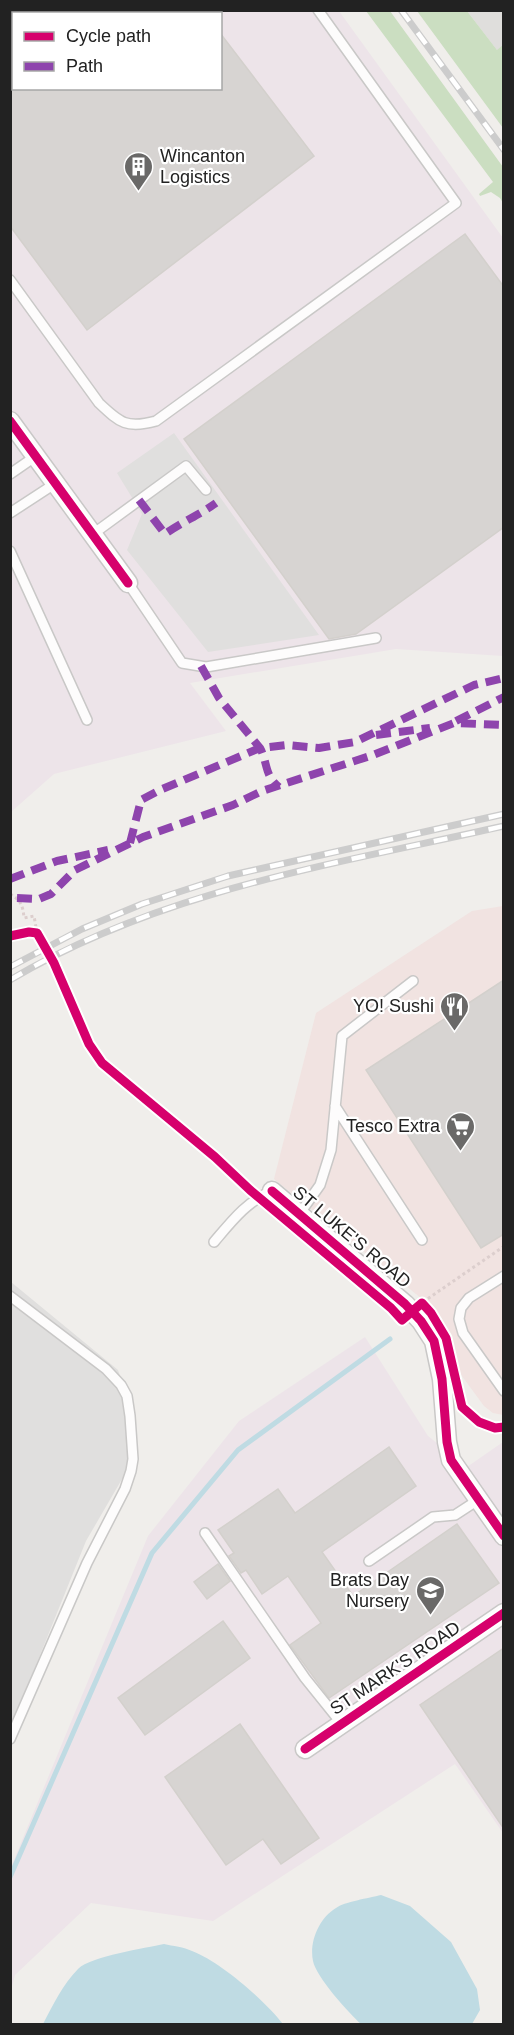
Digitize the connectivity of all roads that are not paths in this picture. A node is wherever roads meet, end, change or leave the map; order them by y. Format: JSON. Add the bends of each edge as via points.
{"nodes":[{"id":1,"x":318,"y":10,"type":"edge"},
{"id":2,"x":10,"y":280,"type":"edge"},
{"id":3,"x":10,"y":421,"type":"edge"},
{"id":4,"x":36,"y":456,"type":"junction"},
{"id":5,"x":10,"y":474,"type":"edge"},
{"id":6,"x":56,"y":483,"type":"junction"},
{"id":7,"x":206,"y":490,"type":"dead end"},
{"id":8,"x":10,"y":513,"type":"edge"},
{"id":9,"x":93,"y":534,"type":"junction"},
{"id":10,"x":10,"y":551,"type":"edge"},
{"id":11,"x":128,"y":583,"type":"joint"},
{"id":12,"x":376,"y":638,"type":"dead end"},
{"id":13,"x":87,"y":720,"type":"dead end"},
{"id":14,"x":413,"y":981,"type":"dead end"},
{"id":15,"x":336,"y":1106,"type":"junction"},
{"id":16,"x":272,"y":1191,"type":"joint"},
{"id":17,"x":300,"y":1214,"type":"junction"},
{"id":18,"x":422,"y":1240,"type":"dead end"},
{"id":19,"x":214,"y":1242,"type":"dead end"},
{"id":20,"x":504,"y":1276,"type":"edge"},
{"id":21,"x":10,"y":1296,"type":"edge"},
{"id":22,"x":504,"y":1390,"type":"edge"},
{"id":23,"x":478,"y":1500,"type":"junction"},
{"id":24,"x":205,"y":1533,"type":"dead end"},
{"id":25,"x":504,"y":1536,"type":"edge"},
{"id":26,"x":369,"y":1561,"type":"dead end"},
{"id":27,"x":502,"y":1616,"type":"edge"},
{"id":28,"x":342,"y":1724,"type":"junction"},
{"id":29,"x":10,"y":1739,"type":"edge"},
{"id":30,"x":305,"y":1749,"type":"dead end"}],
"edges":[{"from":1,"to":2,"type":"lane","via":[[456,203],[156,420],[137,426],[116,420],[99,403]]},
{"from":3,"to":4,"type":"street"},
{"from":4,"to":5,"type":"lane"},
{"from":4,"to":6,"type":"street"},
{"from":6,"to":8,"type":"lane"},
{"from":6,"to":9,"type":"street"},
{"from":7,"to":9,"type":"lane","via":[[186,466]]},
{"from":9,"to":11,"type":"street"},
{"from":10,"to":13,"type":"lane"},
{"from":11,"to":12,"type":"lane","via":[[182,663],[206,667]]},
{"from":14,"to":15,"type":"lane","via":[[342,1036]]},
{"from":15,"to":17,"type":"lane","via":[[331,1150],[320,1185]]},
{"from":15,"to":18,"type":"lane"},
{"from":16,"to":17,"type":"street","name":"ST LUKE'S ROAD"},
{"from":16,"to":19,"type":"lane","via":[[240,1212]]},
{"from":17,"to":23,"type":"street","name":"ST LUKE'S ROAD","via":[[420,1307],[434,1341],[442,1378],[451,1460]]},
{"from":20,"to":22,"type":"lane","via":[[469,1298],[459,1319],[463,1333]]},
{"from":21,"to":29,"type":"lane","via":[[106,1369],[121,1385],[127,1396],[133,1459],[125,1489],[87,1563]]},
{"from":23,"to":25,"type":"street","name":"ST LUKE'S ROAD"},
{"from":23,"to":26,"type":"lane","via":[[455,1515],[434,1517]]},
{"from":24,"to":28,"type":"lane","via":[[305,1678]]},
{"from":27,"to":28,"type":"street","name":"ST MARK'S ROAD"},
{"from":28,"to":30,"type":"street","name":"ST MARK'S ROAD"}]}
